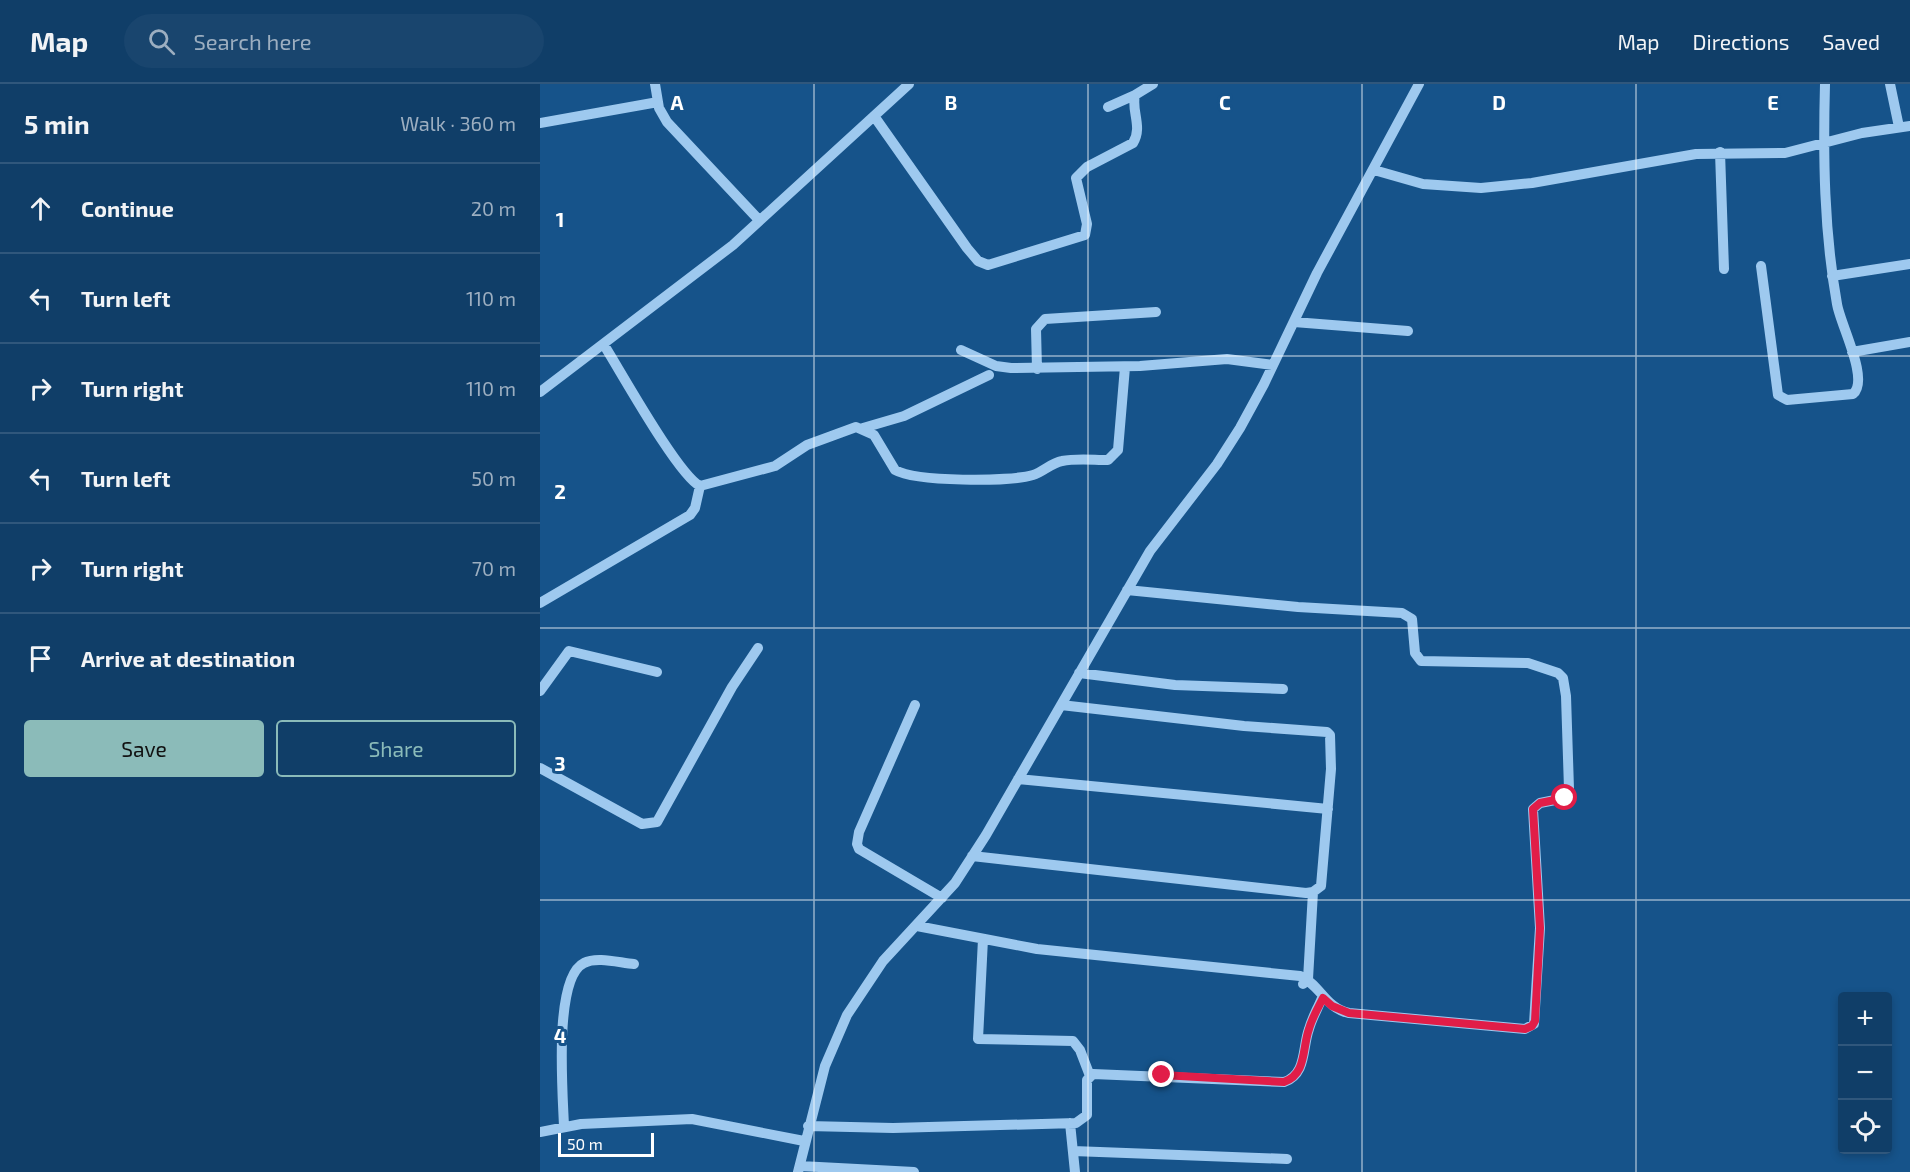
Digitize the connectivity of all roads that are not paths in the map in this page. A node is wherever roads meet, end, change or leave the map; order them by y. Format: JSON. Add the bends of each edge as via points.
{"nodes":[{"id":1,"x":655,"y":84,"type":"edge"},
{"id":2,"x":909,"y":84,"type":"edge"},
{"id":3,"x":1153,"y":84,"type":"edge"},
{"id":4,"x":1419,"y":84,"type":"edge"},
{"id":5,"x":1825,"y":84,"type":"edge"},
{"id":6,"x":1890,"y":84,"type":"edge"},
{"id":7,"x":1136,"y":95,"type":"junction"},
{"id":8,"x":658,"y":102,"type":"junction"},
{"id":9,"x":1108,"y":107,"type":"dead end"},
{"id":10,"x":874,"y":116,"type":"junction"},
{"id":11,"x":540,"y":123,"type":"edge"},
{"id":12,"x":1904,"y":126,"type":"edge"},
{"id":13,"x":1824,"y":143,"type":"junction"},
{"id":14,"x":1720,"y":152,"type":"junction"},
{"id":15,"x":1374,"y":170,"type":"junction"},
{"id":16,"x":759,"y":220,"type":"junction"},
{"id":17,"x":1910,"y":264,"type":"edge"},
{"id":18,"x":1761,"y":266,"type":"dead end"},
{"id":19,"x":1724,"y":269,"type":"dead end"},
{"id":20,"x":1832,"y":276,"type":"junction"},
{"id":21,"x":1156,"y":312,"type":"dead end"},
{"id":22,"x":1294,"y":322,"type":"junction"},
{"id":23,"x":1408,"y":331,"type":"dead end"},
{"id":24,"x":1910,"y":342,"type":"edge"},
{"id":25,"x":604,"y":345,"type":"junction"},
{"id":26,"x":962,"y":350,"type":"dead end"},
{"id":27,"x":1852,"y":352,"type":"junction"},
{"id":28,"x":1125,"y":366,"type":"junction"},
{"id":29,"x":1273,"y":366,"type":"junction"},
{"id":30,"x":1038,"y":369,"type":"junction"},
{"id":31,"x":989,"y":375,"type":"dead end"},
{"id":32,"x":540,"y":392,"type":"edge"},
{"id":33,"x":863,"y":428,"type":"junction"},
{"id":34,"x":700,"y":486,"type":"junction"},
{"id":35,"x":1127,"y":590,"type":"junction"},
{"id":36,"x":540,"y":603,"type":"edge"},
{"id":37,"x":758,"y":648,"type":"dead end"},
{"id":38,"x":657,"y":672,"type":"dead end"},
{"id":39,"x":1079,"y":673,"type":"junction"},
{"id":40,"x":1283,"y":689,"type":"dead end"},
{"id":41,"x":540,"y":691,"type":"edge"},
{"id":42,"x":915,"y":705,"type":"dead end"},
{"id":43,"x":1061,"y":705,"type":"junction"},
{"id":44,"x":540,"y":768,"type":"edge"},
{"id":45,"x":1018,"y":779,"type":"junction"},
{"id":46,"x":1328,"y":809,"type":"junction"},
{"id":47,"x":972,"y":856,"type":"junction"},
{"id":48,"x":1313,"y":892,"type":"junction"},
{"id":49,"x":942,"y":898,"type":"junction"},
{"id":50,"x":917,"y":926,"type":"junction"},
{"id":51,"x":983,"y":939,"type":"junction"},
{"id":52,"x":634,"y":964,"type":"dead end"},
{"id":53,"x":1305,"y":982,"type":"junction"},
{"id":54,"x":1323,"y":998,"type":"junction"},
{"id":55,"x":1089,"y":1076,"type":"junction"},
{"id":56,"x":1070,"y":1123,"type":"junction"},
{"id":57,"x":808,"y":1126,"type":"junction"},
{"id":58,"x":564,"y":1127,"type":"junction"},
{"id":59,"x":540,"y":1132,"type":"edge"},
{"id":60,"x":804,"y":1142,"type":"junction"},
{"id":61,"x":1073,"y":1151,"type":"junction"},
{"id":62,"x":1287,"y":1159,"type":"dead end"},
{"id":63,"x":799,"y":1169,"type":"edge"},
{"id":64,"x":914,"y":1172,"type":"edge"},
{"id":65,"x":1075,"y":1172,"type":"edge"}],
"edges":[{"from":1,"to":8,"type":"street"},
{"from":2,"to":10,"type":"street"},
{"from":3,"to":7,"type":"street"},
{"from":4,"to":15,"type":"street"},
{"from":5,"to":13,"type":"street"},
{"from":6,"to":12,"type":"street"},
{"from":7,"to":9,"type":"street"},
{"from":7,"to":10,"type":"street","via":[[1138,127],[1133,142],[1086,167],[1076,178],[1087,224],[1084,235],[988,265],[978,261],[968,248]]},
{"from":8,"to":11,"type":"street"},
{"from":8,"to":16,"type":"street","via":[[667,122]]},
{"from":10,"to":16,"type":"street"},
{"from":12,"to":13,"type":"street"},
{"from":13,"to":14,"type":"street","via":[[1785,153]]},
{"from":13,"to":20,"type":"street"},
{"from":14,"to":15,"type":"street","via":[[1481,188],[1423,184]]},
{"from":14,"to":19,"type":"street"},
{"from":15,"to":22,"type":"street"},
{"from":16,"to":25,"type":"street","via":[[733,245]]},
{"from":17,"to":20,"type":"street"},
{"from":18,"to":27,"type":"street","via":[[1778,395],[1787,400],[1853,394],[1859,379]]},
{"from":20,"to":27,"type":"street","via":[[1838,311]]},
{"from":21,"to":30,"type":"street","via":[[1045,320],[1036,329]]},
{"from":22,"to":23,"type":"street"},
{"from":22,"to":29,"type":"street"},
{"from":24,"to":27,"type":"street"},
{"from":25,"to":32,"type":"street"},
{"from":25,"to":34,"type":"street","via":[[678,463]]},
{"from":26,"to":30,"type":"street","via":[[996,366]]},
{"from":28,"to":29,"type":"street","via":[[1227,359]]},
{"from":28,"to":30,"type":"street"},
{"from":28,"to":33,"type":"street","via":[[1118,450],[1108,460],[1062,461],[1022,477],[962,479],[912,475],[896,470],[874,435]]},
{"from":29,"to":35,"type":"street","via":[[1234,437],[1150,551]]},
{"from":31,"to":33,"type":"street","via":[[904,416]]},
{"from":33,"to":34,"type":"street","via":[[847,428],[807,445],[776,466]]},
{"from":34,"to":36,"type":"street","via":[[690,515]]},
{"from":35,"to":39,"type":"street"},
{"from":35,"to":54,"type":"street","via":[[1402,613],[1412,619],[1415,653],[1421,661],[1528,663],[1548,668],[1563,678],[1569,789],[1565,798],[1540,803],[1533,809],[1540,928],[1532,1026],[1515,1028],[1349,1013]]},
{"from":37,"to":44,"type":"street","via":[[657,822],[642,824]]},
{"from":38,"to":41,"type":"street","via":[[569,651]]},
{"from":39,"to":40,"type":"street","via":[[1175,685]]},
{"from":39,"to":43,"type":"street"},
{"from":42,"to":49,"type":"street","via":[[857,844],[859,849]]},
{"from":43,"to":45,"type":"street"},
{"from":43,"to":46,"type":"street","via":[[1327,732]]},
{"from":45,"to":46,"type":"street"},
{"from":45,"to":47,"type":"street"},
{"from":46,"to":48,"type":"street","via":[[1323,881]]},
{"from":47,"to":48,"type":"street"},
{"from":47,"to":49,"type":"street"},
{"from":48,"to":53,"type":"street"},
{"from":49,"to":50,"type":"street"},
{"from":50,"to":51,"type":"street"},
{"from":50,"to":57,"type":"street","via":[[883,961],[847,1015],[825,1066]]},
{"from":51,"to":53,"type":"street","via":[[1037,949],[1300,976]]},
{"from":51,"to":55,"type":"street","via":[[978,1039],[1073,1041]]},
{"from":52,"to":58,"type":"street","via":[[590,960],[574,974],[563,1017]]},
{"from":53,"to":54,"type":"street"},
{"from":54,"to":55,"type":"street","via":[[1309,1029],[1299,1070],[1291,1080],[1102,1073]]},
{"from":55,"to":56,"type":"street","via":[[1087,1115]]},
{"from":56,"to":57,"type":"street","via":[[904,1128]]},
{"from":56,"to":61,"type":"street"},
{"from":57,"to":60,"type":"street"},
{"from":58,"to":59,"type":"street"},
{"from":58,"to":60,"type":"street","via":[[692,1119]]},
{"from":60,"to":63,"type":"street"},
{"from":61,"to":62,"type":"street"},
{"from":61,"to":65,"type":"street"},
{"from":63,"to":64,"type":"street"}]}
